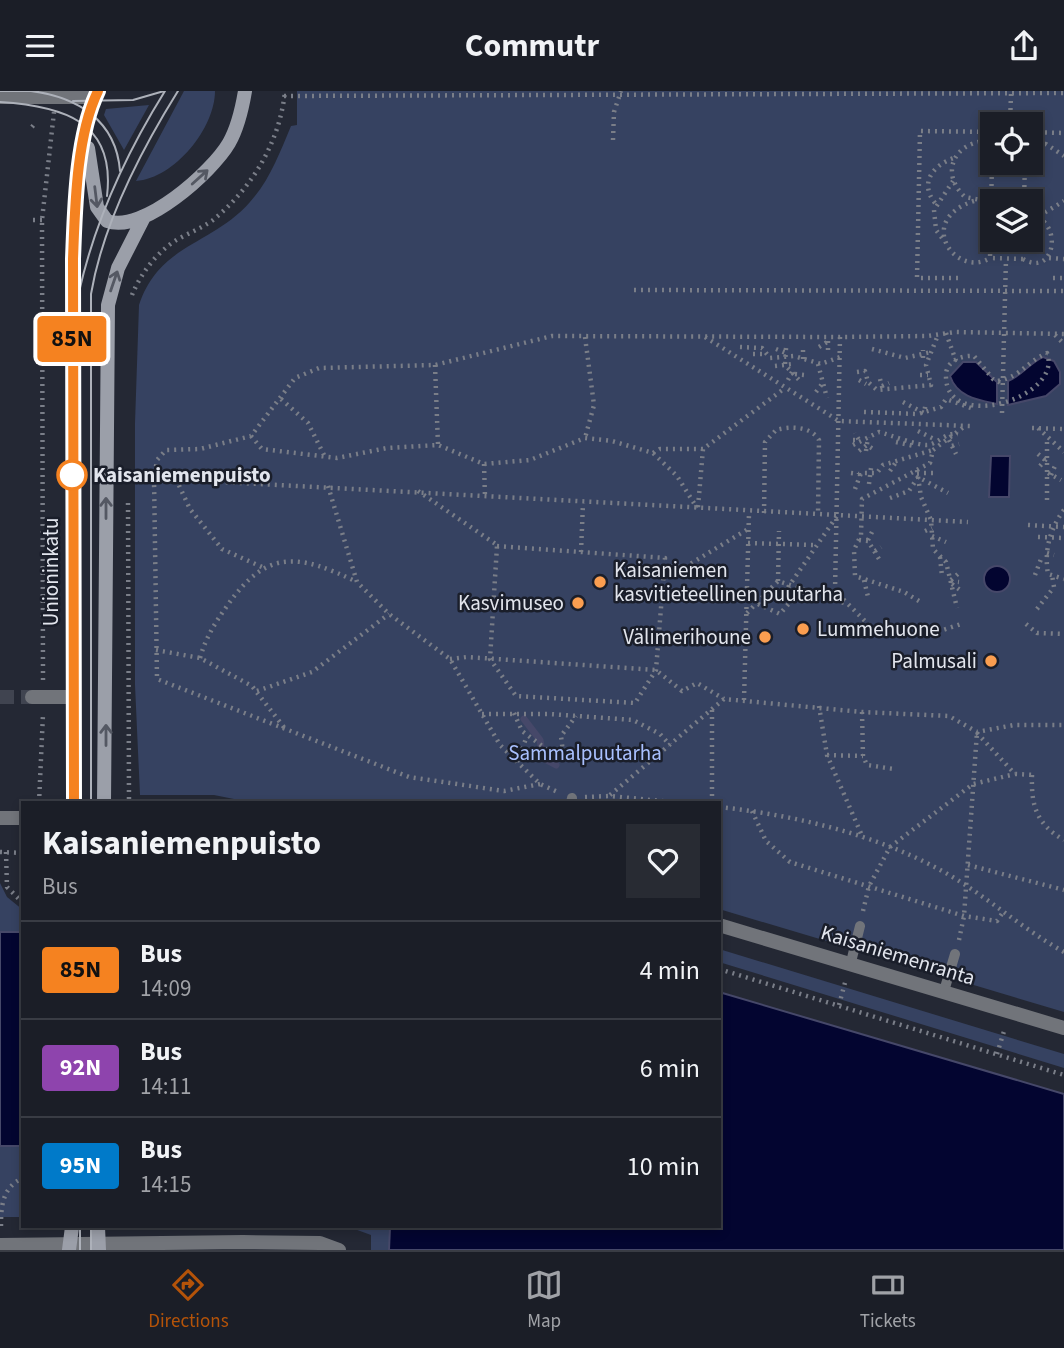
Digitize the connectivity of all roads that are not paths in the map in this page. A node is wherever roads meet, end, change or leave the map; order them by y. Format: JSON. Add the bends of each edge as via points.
{"nodes":[{"id":1,"x":97,"y":94,"type":"edge"},
{"id":2,"x":243,"y":94,"type":"edge"},
{"id":3,"x":0,"y":97,"type":"edge"},
{"id":4,"x":86,"y":131,"type":"junction"},
{"id":5,"x":144,"y":217,"type":"junction"},
{"id":6,"x":37,"y":697,"type":"tunnel mouth"},
{"id":7,"x":73,"y":697,"type":"junction"},
{"id":8,"x":74,"y":801,"type":"edge"},
{"id":9,"x":104,"y":801,"type":"edge"},
{"id":10,"x":0,"y":818,"type":"edge"},
{"id":11,"x":21,"y":818,"type":"edge"},
{"id":12,"x":721,"y":926,"type":"edge"},
{"id":13,"x":860,"y":926,"type":"road end"},
{"id":14,"x":956,"y":954,"type":"road end"},
{"id":15,"x":851,"y":962,"type":"junction"},
{"id":16,"x":944,"y":991,"type":"junction"},
{"id":17,"x":1064,"y":1028,"type":"edge"},
{"id":18,"x":72,"y":1228,"type":"edge"},
{"id":19,"x":98,"y":1228,"type":"edge"},
{"id":20,"x":0,"y":1245,"type":"edge"},
{"id":21,"x":69,"y":1247,"type":"edge"},
{"id":22,"x":99,"y":1247,"type":"edge"},
{"id":23,"x":339,"y":1250,"type":"edge"}],
"edges":[{"from":1,"to":3,"type":"street"},
{"from":1,"to":4,"type":"main road","name":"Unioninkatu"},
{"from":5,"to":2,"type":"main road","name":"Unioninkatu","one_way":true,"via":[[188,188],[218,160],[239,122]]},
{"from":4,"to":5,"type":"main road","name":"Unioninkatu","one_way":true,"via":[[102,218],[121,224]]},
{"from":4,"to":7,"type":"main road","name":"Unioninkatu","via":[[75,211],[72,304]]},
{"from":9,"to":5,"type":"main road","name":"Unioninkatu","one_way":true,"via":[[108,305],[118,268]]},
{"from":6,"to":7,"type":"street"},
{"from":7,"to":8,"type":"main road","name":"Unioninkatu"},
{"from":10,"to":11,"type":"street"},
{"from":12,"to":15,"type":"street","name":"Kaisaniemenranta"},
{"from":13,"to":15,"type":"lane"},
{"from":14,"to":16,"type":"lane"},
{"from":15,"to":16,"type":"street","name":"Kaisaniemenranta"},
{"from":16,"to":17,"type":"street","name":"Kaisaniemenranta"},
{"from":18,"to":21,"type":"main road"},
{"from":19,"to":22,"type":"main road"},
{"from":20,"to":21,"type":"street"},
{"from":21,"to":22,"type":"street"},
{"from":22,"to":23,"type":"street","via":[[320,1243]]}]}
